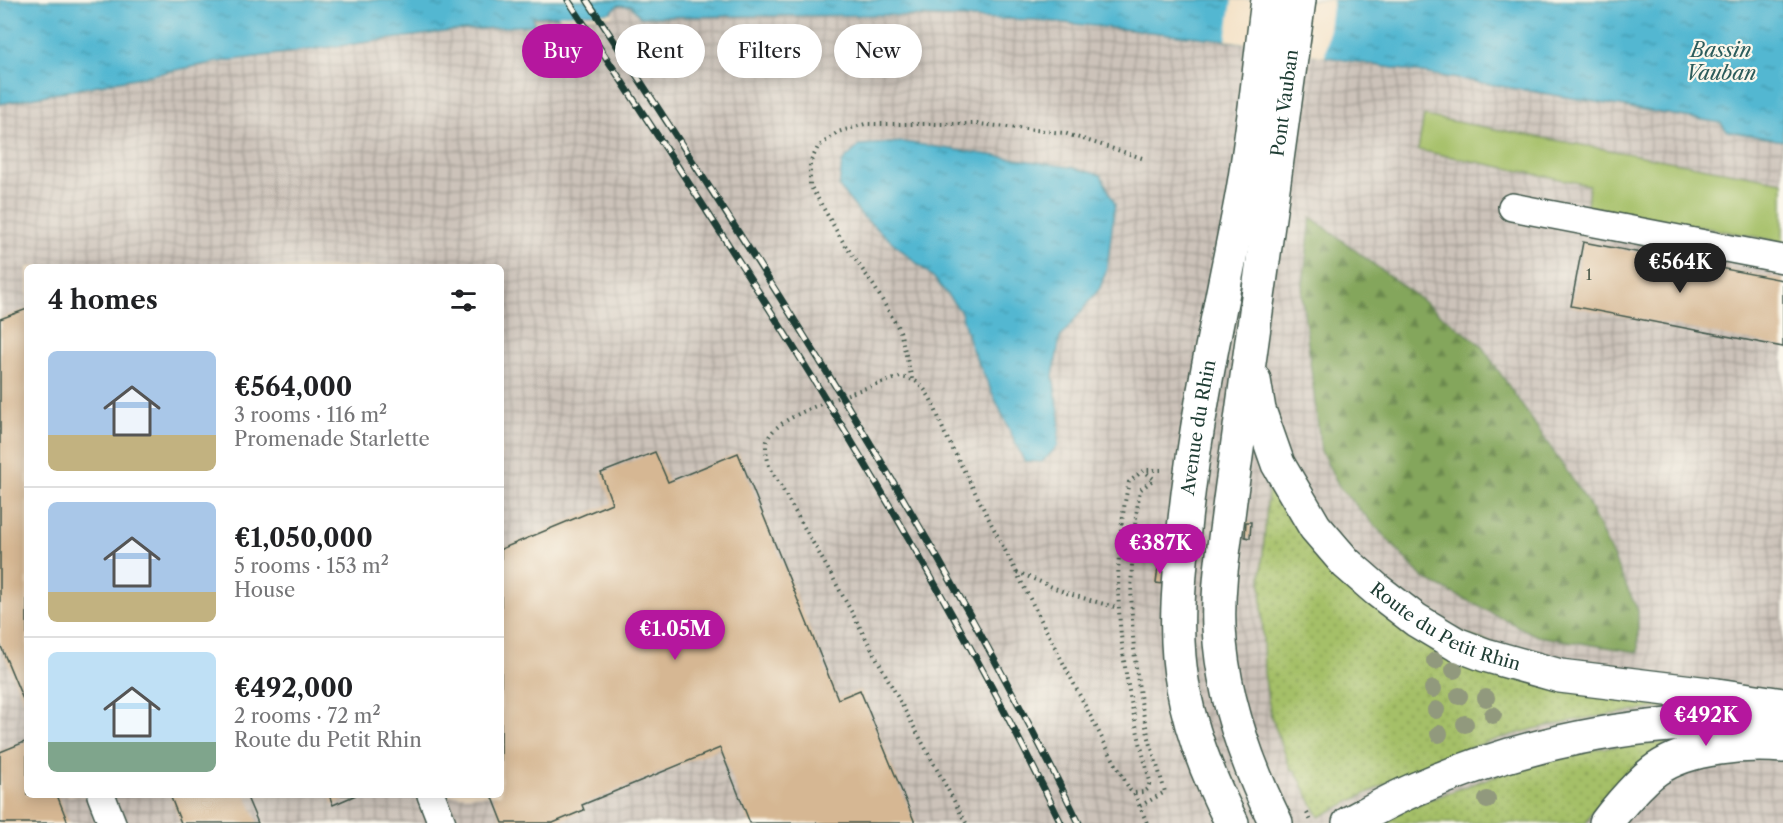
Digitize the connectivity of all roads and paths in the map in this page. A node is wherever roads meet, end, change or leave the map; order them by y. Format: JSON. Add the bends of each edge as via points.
{"nodes":[{"id":1,"x":1268,"y":0,"type":"edge"},
{"id":2,"x":1299,"y":0,"type":"edge"},
{"id":3,"x":1142,"y":158,"type":"dead end"},
{"id":4,"x":1255,"y":205,"type":"junction"},
{"id":5,"x":1512,"y":207,"type":"dead end"},
{"id":6,"x":1783,"y":259,"type":"edge"},
{"id":7,"x":1251,"y":358,"type":"junction"},
{"id":8,"x":912,"y":379,"type":"junction"},
{"id":9,"x":1144,"y":470,"type":"junction"},
{"id":10,"x":1163,"y":471,"type":"dead end"},
{"id":11,"x":1017,"y":572,"type":"junction"},
{"id":12,"x":1118,"y":608,"type":"junction"},
{"id":13,"x":1783,"y":705,"type":"edge"},
{"id":14,"x":1729,"y":720,"type":"junction"},
{"id":15,"x":1783,"y":722,"type":"edge"},
{"id":16,"x":1783,"y":731,"type":"edge"},
{"id":17,"x":1783,"y":746,"type":"edge"},
{"id":18,"x":1134,"y":793,"type":"junction"},
{"id":19,"x":101,"y":798,"type":"edge"},
{"id":20,"x":432,"y":798,"type":"edge"},
{"id":21,"x":1140,"y":806,"type":"junction"},
{"id":22,"x":1271,"y":812,"type":"edge"},
{"id":23,"x":1231,"y":821,"type":"edge"},
{"id":24,"x":112,"y":823,"type":"edge"},
{"id":25,"x":442,"y":823,"type":"edge"},
{"id":26,"x":966,"y":823,"type":"edge"},
{"id":27,"x":1147,"y":823,"type":"edge"},
{"id":28,"x":1349,"y":823,"type":"edge"},
{"id":29,"x":1606,"y":823,"type":"edge"}],
"edges":[{"from":1,"to":4,"type":"main road","name":"Pont Vauban"},
{"from":2,"to":4,"type":"main road","name":"Pont Vauban"},
{"from":3,"to":8,"type":"path","via":[[1064,133],[979,124],[865,124],[838,132],[818,147],[810,163],[810,184],[900,331]]},
{"from":4,"to":7,"type":"main road"},
{"from":4,"to":23,"type":"main road","name":"Avenue du Rhin","via":[[1207,368],[1192,461],[1176,635],[1191,724]]},
{"from":5,"to":6,"type":"street"},
{"from":7,"to":14,"type":"main road","name":"Route du Petit Rhin","via":[[1259,410],[1278,464],[1315,527],[1346,563],[1377,590],[1426,626],[1485,655],[1560,676],[1666,690]]},
{"from":7,"to":22,"type":"main road","via":[[1222,566],[1219,627],[1239,738]]},
{"from":8,"to":11,"type":"path","via":[[927,393]]},
{"from":8,"to":26,"type":"path","via":[[900,377],[806,411],[781,424],[770,434],[765,447],[769,466]]},
{"from":9,"to":10,"type":"path"},
{"from":9,"to":12,"type":"path","via":[[1129,482],[1127,491],[1118,568]]},
{"from":9,"to":21,"type":"path","via":[[1154,478],[1140,490],[1133,538],[1130,588],[1134,654],[1144,718],[1165,792]]},
{"from":11,"to":12,"type":"path","via":[[1069,594]]},
{"from":11,"to":18,"type":"path"},
{"from":12,"to":18,"type":"path","via":[[1128,694],[1150,781],[1148,789]]},
{"from":13,"to":14,"type":"main road","name":"Route du Petit Rhin"},
{"from":14,"to":15,"type":"main road","name":"Route du Petit Rhin"},
{"from":14,"to":16,"type":"main road","name":"Route du Petit Rhin"},
{"from":14,"to":17,"type":"main road","name":"Route du Petit Rhin"},
{"from":14,"to":28,"type":"main road","name":"Route du Petit Rhin","via":[[1612,730],[1547,744],[1417,788]]},
{"from":14,"to":29,"type":"main road","name":"Route du Petit Rhin","via":[[1689,755],[1656,769]]},
{"from":18,"to":21,"type":"path"},
{"from":19,"to":24,"type":"street"},
{"from":20,"to":25,"type":"street"},
{"from":21,"to":27,"type":"path"}]}
